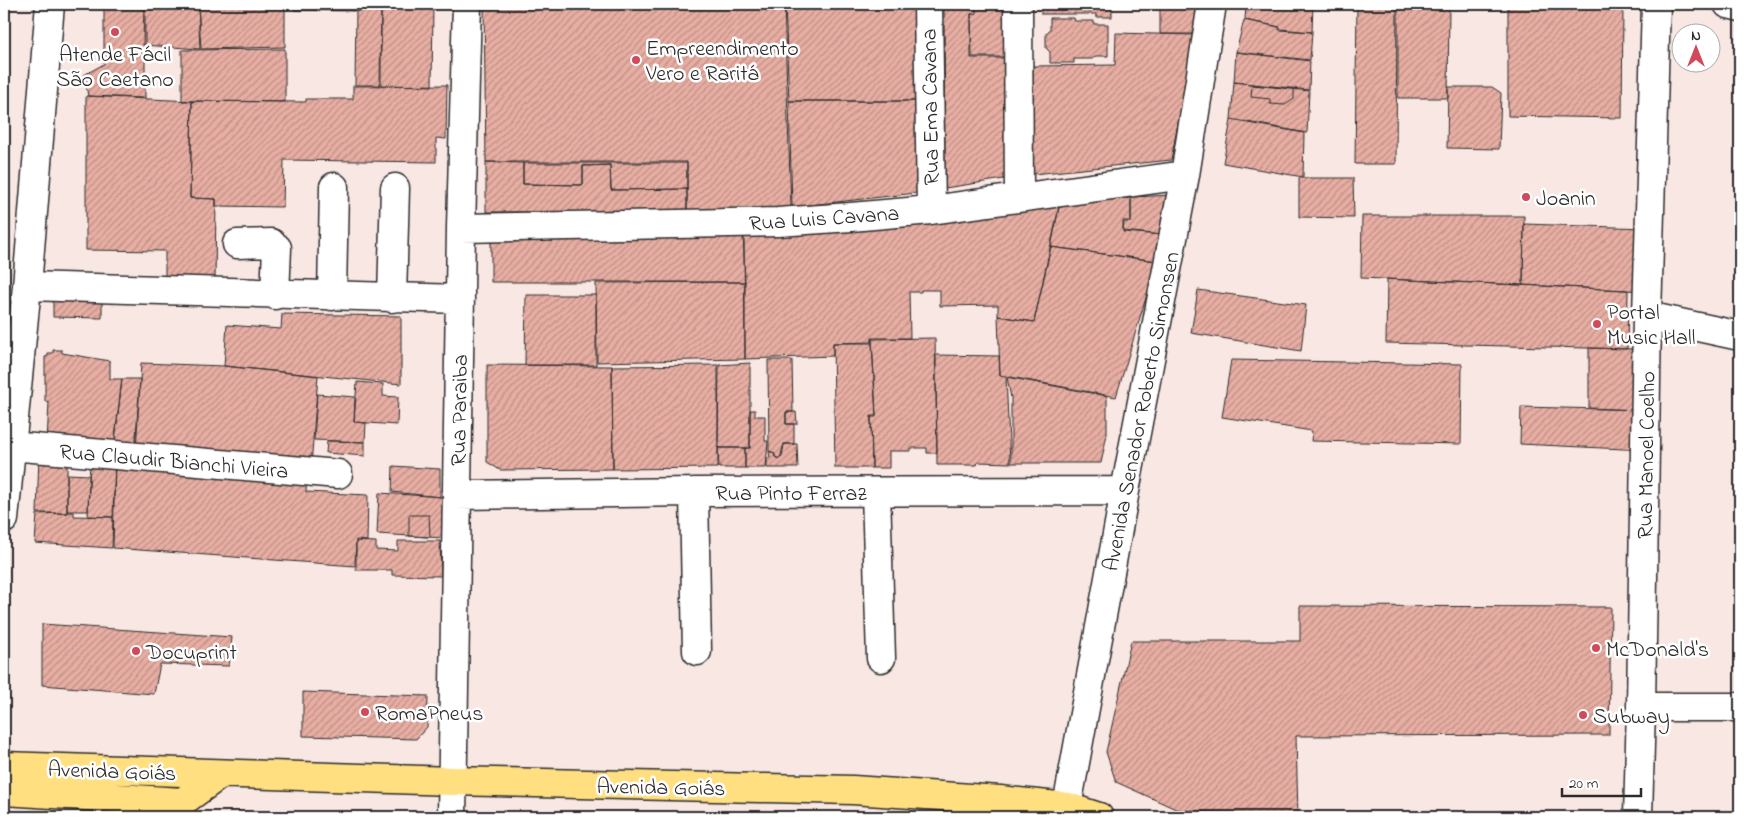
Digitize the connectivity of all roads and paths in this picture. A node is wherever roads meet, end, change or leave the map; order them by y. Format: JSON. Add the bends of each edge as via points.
{"nodes":[{"id":1,"x":50,"y":4,"type":"edge"},
{"id":2,"x":467,"y":4,"type":"edge"},
{"id":3,"x":928,"y":4,"type":"edge"},
{"id":4,"x":1018,"y":4,"type":"edge"},
{"id":5,"x":1212,"y":4,"type":"edge"},
{"id":6,"x":1656,"y":4,"type":"edge"},
{"id":7,"x":1728,"y":4,"type":"edge"},
{"id":8,"x":1740,"y":7,"type":"edge"},
{"id":9,"x":1185,"y":175,"type":"junction"},
{"id":10,"x":334,"y":187,"type":"dead end"},
{"id":11,"x":395,"y":188,"type":"dead end"},
{"id":12,"x":1019,"y":197,"type":"junction"},
{"id":13,"x":931,"y":210,"type":"junction"},
{"id":14,"x":460,"y":228,"type":"junction"},
{"id":15,"x":237,"y":244,"type":"dead end"},
{"id":16,"x":27,"y":286,"type":"junction"},
{"id":17,"x":275,"y":295,"type":"junction"},
{"id":18,"x":332,"y":296,"type":"junction"},
{"id":19,"x":392,"y":298,"type":"junction"},
{"id":20,"x":460,"y":299,"type":"junction"},
{"id":21,"x":1647,"y":316,"type":"junction"},
{"id":22,"x":1740,"y":336,"type":"edge"},
{"id":23,"x":10,"y":446,"type":"junction"},
{"id":24,"x":338,"y":474,"type":"dead end"},
{"id":25,"x":1124,"y":491,"type":"junction"},
{"id":26,"x":694,"y":492,"type":"junction"},
{"id":27,"x":876,"y":492,"type":"junction"},
{"id":28,"x":457,"y":495,"type":"junction"},
{"id":29,"x":4,"y":519,"type":"edge"},
{"id":30,"x":697,"y":651,"type":"dead end"},
{"id":31,"x":881,"y":658,"type":"dead end"},
{"id":32,"x":1641,"y":707,"type":"junction"},
{"id":33,"x":1740,"y":707,"type":"edge"},
{"id":34,"x":4,"y":766,"type":"edge"},
{"id":35,"x":221,"y":774,"type":"junction"},
{"id":36,"x":452,"y":781,"type":"junction"},
{"id":37,"x":4,"y":790,"type":"edge"},
{"id":38,"x":1066,"y":812,"type":"edge"},
{"id":39,"x":452,"y":817,"type":"edge"},
{"id":40,"x":1099,"y":817,"type":"edge"},
{"id":41,"x":1638,"y":817,"type":"edge"}],
"edges":[{"from":1,"to":16,"type":"street"},
{"from":2,"to":14,"type":"street","name":"Rua Paraiba"},
{"from":3,"to":13,"type":"street","name":"Rua Ema Cavana"},
{"from":4,"to":12,"type":"street"},
{"from":5,"to":9,"type":"street","name":"Avenida Senador Roberto Simonsen"},
{"from":6,"to":21,"type":"street","name":"Rua Manoel Coelho"},
{"from":7,"to":8,"type":"street"},
{"from":9,"to":12,"type":"street","name":"Rua Luis Cavana"},
{"from":9,"to":25,"type":"street","name":"Avenida Senador Roberto Simonsen"},
{"from":10,"to":18,"type":"street"},
{"from":11,"to":19,"type":"street"},
{"from":12,"to":13,"type":"street","name":"Rua Luis Cavana"},
{"from":13,"to":14,"type":"street","name":"Rua Luis Cavana","via":[[778,222]]},
{"from":14,"to":20,"type":"street","name":"Rua Paraiba"},
{"from":15,"to":17,"type":"street","via":[[275,245]]},
{"from":16,"to":17,"type":"street"},
{"from":16,"to":23,"type":"street"},
{"from":17,"to":18,"type":"street"},
{"from":18,"to":19,"type":"street"},
{"from":19,"to":20,"type":"street"},
{"from":20,"to":28,"type":"street","name":"Rua Paraiba"},
{"from":21,"to":22,"type":"street"},
{"from":21,"to":32,"type":"street","name":"Rua Manoel Coelho"},
{"from":23,"to":24,"type":"street","name":"Rua Claudir Bianchi Vieira"},
{"from":23,"to":29,"type":"street"},
{"from":25,"to":27,"type":"street","name":"Rua Pinto Ferraz"},
{"from":25,"to":38,"type":"street","name":"Avenida Senador Roberto Simonsen"},
{"from":26,"to":27,"type":"street","name":"Rua Pinto Ferraz"},
{"from":26,"to":28,"type":"street","name":"Rua Pinto Ferraz"},
{"from":26,"to":30,"type":"street"},
{"from":27,"to":31,"type":"street"},
{"from":28,"to":36,"type":"street","name":"Rua Paraiba"},
{"from":32,"to":33,"type":"street"},
{"from":32,"to":41,"type":"street","name":"Rua Manoel Coelho"},
{"from":34,"to":35,"type":"main road","name":"Avenida Goiás"},
{"from":35,"to":36,"type":"main road","name":"Avenida Goiás"},
{"from":35,"to":37,"type":"main road","name":"Avenida Goiás","via":[[182,802]]},
{"from":36,"to":38,"type":"main road","name":"Avenida Goiás","via":[[853,790],[1000,800]]},
{"from":36,"to":39,"type":"street","name":"Rua Paraiba"},
{"from":38,"to":40,"type":"main road","name":"Avenida Goiás"}]}
